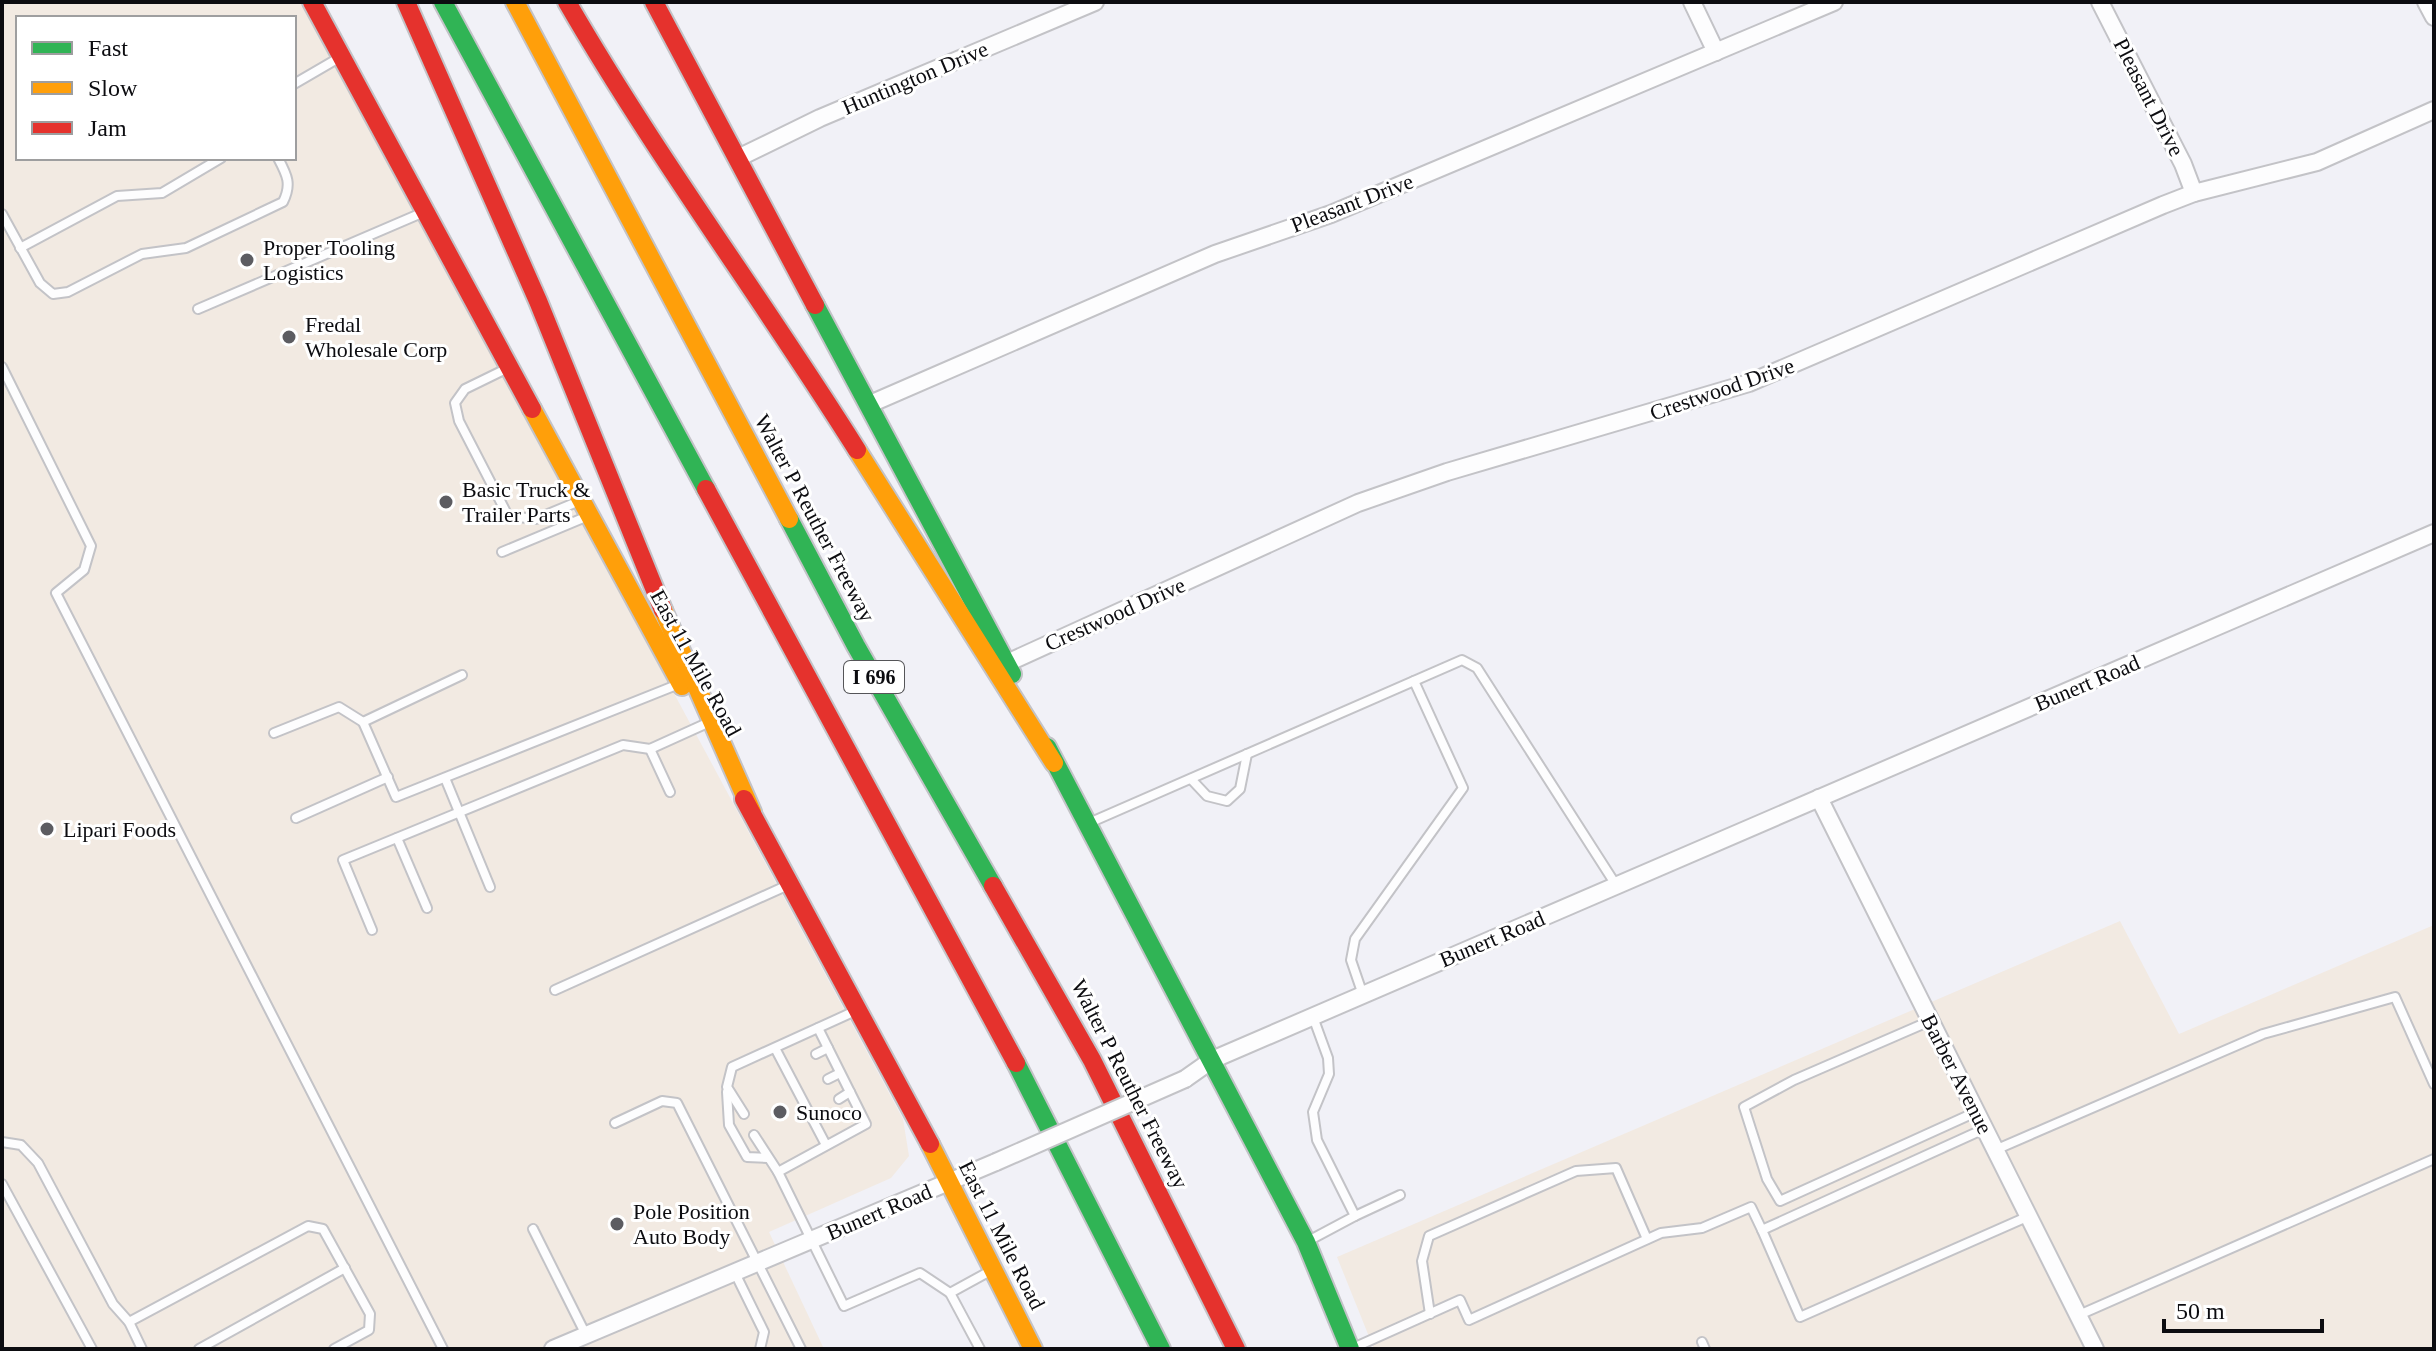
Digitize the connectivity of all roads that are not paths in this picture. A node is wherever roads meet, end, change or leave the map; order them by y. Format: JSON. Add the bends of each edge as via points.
{"nodes":[{"id":1,"x":312,"y":2,"type":"edge"},
{"id":2,"x":406,"y":2,"type":"edge"},
{"id":3,"x":443,"y":2,"type":"edge"},
{"id":4,"x":515,"y":2,"type":"edge"},
{"id":5,"x":567,"y":2,"type":"edge"},
{"id":6,"x":654,"y":2,"type":"edge"},
{"id":7,"x":1095,"y":2,"type":"edge"},
{"id":8,"x":1692,"y":2,"type":"edge"},
{"id":9,"x":1834,"y":2,"type":"edge"},
{"id":10,"x":2100,"y":2,"type":"edge"},
{"id":11,"x":2426,"y":2,"type":"edge"},
{"id":12,"x":2434,"y":17,"type":"edge"},
{"id":13,"x":1716,"y":52,"type":"junction"},
{"id":14,"x":342,"y":56,"type":"junction"},
{"id":15,"x":296,"y":83,"type":"edge"},
{"id":16,"x":2434,"y":110,"type":"edge"},
{"id":17,"x":738,"y":158,"type":"junction"},
{"id":18,"x":218,"y":160,"type":"edge"},
{"id":19,"x":279,"y":160,"type":"edge"},
{"id":20,"x":2194,"y":193,"type":"junction"},
{"id":21,"x":425,"y":212,"type":"junction"},
{"id":22,"x":2,"y":214,"type":"edge"},
{"id":23,"x":20,"y":248,"type":"junction"},
{"id":24,"x":198,"y":309,"type":"dead end"},
{"id":25,"x":2,"y":367,"type":"edge"},
{"id":26,"x":509,"y":368,"type":"junction"},
{"id":27,"x":870,"y":404,"type":"junction"},
{"id":28,"x":584,"y":509,"type":"junction"},
{"id":29,"x":2434,"y":533,"type":"edge"},
{"id":30,"x":502,"y":552,"type":"dead end"},
{"id":31,"x":1007,"y":663,"type":"junction"},
{"id":32,"x":462,"y":675,"type":"dead end"},
{"id":33,"x":1414,"y":681,"type":"junction"},
{"id":34,"x":680,"y":683,"type":"junction"},
{"id":35,"x":363,"y":722,"type":"junction"},
{"id":36,"x":703,"y":725,"type":"junction"},
{"id":37,"x":274,"y":733,"type":"dead end"},
{"id":38,"x":650,"y":749,"type":"junction"},
{"id":39,"x":1247,"y":754,"type":"junction"},
{"id":40,"x":1054,"y":763,"type":"junction"},
{"id":41,"x":388,"y":777,"type":"junction"},
{"id":42,"x":445,"y":778,"type":"junction"},
{"id":43,"x":1191,"y":779,"type":"junction"},
{"id":44,"x":670,"y":792,"type":"dead end"},
{"id":45,"x":1819,"y":798,"type":"junction"},
{"id":46,"x":752,"y":812,"type":"junction"},
{"id":47,"x":458,"y":813,"type":"junction"},
{"id":48,"x":296,"y":818,"type":"dead end"},
{"id":49,"x":1087,"y":824,"type":"junction"},
{"id":50,"x":397,"y":838,"type":"junction"},
{"id":51,"x":790,"y":884,"type":"junction"},
{"id":52,"x":1617,"y":886,"type":"junction"},
{"id":53,"x":490,"y":887,"type":"dead end"},
{"id":54,"x":427,"y":908,"type":"dead end"},
{"id":55,"x":372,"y":930,"type":"dead end"},
{"id":56,"x":555,"y":990,"type":"dead end"},
{"id":57,"x":1363,"y":995,"type":"junction"},
{"id":58,"x":857,"y":1010,"type":"junction"},
{"id":59,"x":1312,"y":1017,"type":"junction"},
{"id":60,"x":1930,"y":1021,"type":"junction"},
{"id":61,"x":818,"y":1028,"type":"junction"},
{"id":62,"x":775,"y":1048,"type":"junction"},
{"id":63,"x":828,"y":1048,"type":"junction"},
{"id":64,"x":816,"y":1054,"type":"dead end"},
{"id":65,"x":1212,"y":1060,"type":"junction"},
{"id":66,"x":795,"y":1065,"type":"dead end"},
{"id":67,"x":786,"y":1070,"type":"junction"},
{"id":68,"x":840,"y":1073,"type":"junction"},
{"id":69,"x":828,"y":1079,"type":"dead end"},
{"id":70,"x":2434,"y":1084,"type":"edge"},
{"id":71,"x":727,"y":1087,"type":"junction"},
{"id":72,"x":809,"y":1090,"type":"dead end"},
{"id":73,"x":850,"y":1092,"type":"junction"},
{"id":74,"x":800,"y":1095,"type":"junction"},
{"id":75,"x":839,"y":1099,"type":"dead end"},
{"id":76,"x":1976,"y":1112,"type":"junction"},
{"id":77,"x":744,"y":1114,"type":"dead end"},
{"id":78,"x":615,"y":1123,"type":"dead end"},
{"id":79,"x":1984,"y":1129,"type":"junction"},
{"id":80,"x":754,"y":1135,"type":"dead end"},
{"id":81,"x":2,"y":1142,"type":"edge"},
{"id":82,"x":826,"y":1145,"type":"junction"},
{"id":83,"x":1995,"y":1150,"type":"junction"},
{"id":84,"x":767,"y":1158,"type":"junction"},
{"id":85,"x":2434,"y":1159,"type":"edge"},
{"id":86,"x":778,"y":1172,"type":"junction"},
{"id":87,"x":950,"y":1182,"type":"junction"},
{"id":88,"x":2,"y":1184,"type":"edge"},
{"id":89,"x":1400,"y":1195,"type":"dead end"},
{"id":90,"x":1355,"y":1216,"type":"junction"},
{"id":91,"x":2029,"y":1216,"type":"junction"},
{"id":92,"x":533,"y":1229,"type":"dead end"},
{"id":93,"x":1762,"y":1230,"type":"junction"},
{"id":94,"x":1647,"y":1239,"type":"junction"},
{"id":95,"x":811,"y":1242,"type":"junction"},
{"id":96,"x":1306,"y":1242,"type":"junction"},
{"id":97,"x":757,"y":1264,"type":"junction"},
{"id":98,"x":345,"y":1268,"type":"junction"},
{"id":99,"x":993,"y":1269,"type":"junction"},
{"id":100,"x":735,"y":1272,"type":"junction"},
{"id":101,"x":950,"y":1293,"type":"junction"},
{"id":102,"x":1430,"y":1314,"type":"junction"},
{"id":103,"x":2078,"y":1316,"type":"junction"},
{"id":104,"x":129,"y":1322,"type":"junction"},
{"id":105,"x":586,"y":1335,"type":"junction"},
{"id":106,"x":1028,"y":1347,"type":"edge"},
{"id":107,"x":561,"y":1348,"type":"edge"},
{"id":108,"x":92,"y":1349,"type":"edge"},
{"id":109,"x":142,"y":1349,"type":"edge"},
{"id":110,"x":199,"y":1349,"type":"edge"},
{"id":111,"x":334,"y":1349,"type":"edge"},
{"id":112,"x":443,"y":1349,"type":"edge"},
{"id":113,"x":760,"y":1349,"type":"edge"},
{"id":114,"x":801,"y":1349,"type":"edge"},
{"id":115,"x":980,"y":1349,"type":"edge"},
{"id":116,"x":1161,"y":1349,"type":"edge"},
{"id":117,"x":1236,"y":1349,"type":"edge"},
{"id":118,"x":1350,"y":1349,"type":"edge"},
{"id":119,"x":2095,"y":1349,"type":"edge"}],
"edges":[{"from":1,"to":14,"type":"main road","name":"East 11 Mile Road"},
{"from":2,"to":46,"type":"main road"},
{"from":3,"to":116,"type":"main road","number":"I 696","via":[[1028,1086]]},
{"from":4,"to":117,"type":"main road","name":"Walter P Reuther Freeway","number":"I 696","via":[[856,646],[1092,1060]]},
{"from":5,"to":40,"type":"main road","via":[[604,66],[778,324]]},
{"from":6,"to":17,"type":"main road"},
{"from":7,"to":17,"type":"street","name":"Huntington Drive"},
{"from":8,"to":13,"type":"street"},
{"from":9,"to":13,"type":"street","name":"Pleasant Drive"},
{"from":10,"to":20,"type":"street","name":"Pleasant Drive"},
{"from":11,"to":12,"type":"street"},
{"from":13,"to":27,"type":"street","name":"Pleasant Drive","via":[[1331,214],[1215,254]]},
{"from":14,"to":15,"type":"lane"},
{"from":14,"to":21,"type":"main road","name":"East 11 Mile Road"},
{"from":16,"to":20,"type":"street","name":"Crestwood Drive","via":[[2317,162]]},
{"from":17,"to":27,"type":"main road"},
{"from":18,"to":23,"type":"lane","via":[[162,193],[117,196]]},
{"from":19,"to":23,"type":"lane","via":[[288,175],[283,202],[186,248],[142,254],[68,292],[53,294],[40,283]]},
{"from":20,"to":31,"type":"street","name":"Crestwood Drive","via":[[1749,383],[1358,503]]},
{"from":21,"to":24,"type":"lane"},
{"from":21,"to":26,"type":"main road","name":"East 11 Mile Road"},
{"from":22,"to":23,"type":"lane"},
{"from":25,"to":112,"type":"lane","via":[[91,546],[84,570],[56,593]]},
{"from":26,"to":28,"type":"main road","name":"East 11 Mile Road"},
{"from":26,"to":28,"type":"lane","via":[[465,389],[455,403],[459,421],[508,516],[536,519]]},
{"from":27,"to":31,"type":"main road"},
{"from":28,"to":30,"type":"lane"},
{"from":28,"to":34,"type":"main road","name":"East 11 Mile Road"},
{"from":29,"to":45,"type":"street","name":"Bunert Road"},
{"from":31,"to":40,"type":"main road"},
{"from":32,"to":35,"type":"lane"},
{"from":33,"to":39,"type":"lane"},
{"from":33,"to":52,"type":"lane","via":[[1462,660],[1477,668]]},
{"from":33,"to":57,"type":"lane","via":[[1463,788],[1355,939],[1351,960]]},
{"from":34,"to":36,"type":"main road","name":"East 11 Mile Road"},
{"from":34,"to":42,"type":"lane"},
{"from":35,"to":37,"type":"lane","via":[[339,707]]},
{"from":35,"to":41,"type":"lane"},
{"from":36,"to":38,"type":"lane"},
{"from":36,"to":46,"type":"main road","name":"East 11 Mile Road"},
{"from":38,"to":44,"type":"lane"},
{"from":38,"to":47,"type":"lane","via":[[623,745]]},
{"from":39,"to":43,"type":"lane"},
{"from":39,"to":43,"type":"lane","via":[[1240,789],[1227,801],[1207,796]]},
{"from":40,"to":49,"type":"main road"},
{"from":41,"to":42,"type":"lane","via":[[396,797]]},
{"from":41,"to":48,"type":"lane"},
{"from":42,"to":47,"type":"lane"},
{"from":43,"to":49,"type":"lane"},
{"from":45,"to":52,"type":"street","name":"Bunert Road"},
{"from":45,"to":60,"type":"street","name":"Barber Avenue"},
{"from":46,"to":51,"type":"main road","name":"East 11 Mile Road"},
{"from":47,"to":50,"type":"lane"},
{"from":47,"to":53,"type":"lane"},
{"from":49,"to":65,"type":"main road"},
{"from":50,"to":54,"type":"lane"},
{"from":50,"to":55,"type":"lane","via":[[343,860]]},
{"from":51,"to":56,"type":"lane"},
{"from":51,"to":58,"type":"main road","name":"East 11 Mile Road"},
{"from":52,"to":57,"type":"street","name":"Bunert Road"},
{"from":57,"to":59,"type":"street","name":"Bunert Road"},
{"from":58,"to":61,"type":"lane"},
{"from":58,"to":87,"type":"main road","name":"East 11 Mile Road"},
{"from":59,"to":65,"type":"street","name":"Bunert Road"},
{"from":59,"to":90,"type":"lane","via":[[1329,1074],[1313,1112],[1317,1140]]},
{"from":60,"to":76,"type":"street","name":"Barber Avenue"},
{"from":60,"to":76,"type":"lane","via":[[1744,1107],[1767,1179],[1780,1201]]},
{"from":61,"to":62,"type":"lane"},
{"from":61,"to":63,"type":"lane"},
{"from":62,"to":67,"type":"lane"},
{"from":62,"to":71,"type":"lane","via":[[732,1067]]},
{"from":63,"to":64,"type":"lane"},
{"from":63,"to":68,"type":"lane"},
{"from":65,"to":87,"type":"street","name":"Bunert Road","bridge":true,"via":[[1185,1079]]},
{"from":65,"to":96,"type":"main road"},
{"from":66,"to":67,"type":"lane"},
{"from":67,"to":74,"type":"lane"},
{"from":68,"to":69,"type":"lane"},
{"from":68,"to":73,"type":"lane"},
{"from":70,"to":83,"type":"lane","via":[[2395,997],[2263,1034]]},
{"from":71,"to":77,"type":"lane"},
{"from":71,"to":84,"type":"lane","via":[[729,1125],[747,1157]]},
{"from":72,"to":74,"type":"lane"},
{"from":73,"to":75,"type":"lane"},
{"from":73,"to":82,"type":"lane","via":[[866,1124]]},
{"from":74,"to":82,"type":"lane","via":[[816,1113]]},
{"from":76,"to":79,"type":"street","name":"Barber Avenue"},
{"from":78,"to":97,"type":"lane","via":[[662,1101],[677,1103]]},
{"from":79,"to":83,"type":"street","name":"Barber Avenue"},
{"from":79,"to":93,"type":"lane"},
{"from":80,"to":84,"type":"lane"},
{"from":81,"to":104,"type":"lane","via":[[21,1145],[38,1163],[113,1304]]},
{"from":82,"to":86,"type":"lane"},
{"from":83,"to":91,"type":"street","name":"Barber Avenue"},
{"from":84,"to":86,"type":"lane"},
{"from":85,"to":103,"type":"lane"},
{"from":86,"to":95,"type":"lane"},
{"from":87,"to":95,"type":"street","name":"Bunert Road"},
{"from":87,"to":99,"type":"main road","name":"East 11 Mile Road"},
{"from":88,"to":108,"type":"lane"},
{"from":89,"to":90,"type":"lane"},
{"from":90,"to":96,"type":"lane"},
{"from":91,"to":93,"type":"lane","via":[[1800,1317]]},
{"from":91,"to":103,"type":"street","name":"Barber Avenue"},
{"from":92,"to":105,"type":"lane"},
{"from":93,"to":94,"type":"lane","via":[[1751,1207],[1702,1228]]},
{"from":94,"to":102,"type":"lane","via":[[1469,1320],[1460,1300]]},
{"from":94,"to":102,"type":"lane","via":[[1616,1168],[1576,1171],[1429,1236],[1422,1261]]},
{"from":95,"to":97,"type":"street","name":"Bunert Road"},
{"from":95,"to":101,"type":"lane","via":[[844,1306],[920,1273]]},
{"from":96,"to":118,"type":"main road"},
{"from":97,"to":100,"type":"street","name":"Bunert Road"},
{"from":97,"to":114,"type":"lane"},
{"from":98,"to":104,"type":"lane","via":[[323,1229],[308,1226]]},
{"from":98,"to":110,"type":"lane"},
{"from":98,"to":111,"type":"lane","via":[[370,1314],[369,1330]]},
{"from":99,"to":101,"type":"lane"},
{"from":99,"to":106,"type":"main road","name":"East 11 Mile Road"},
{"from":100,"to":105,"type":"street","name":"Bunert Road"},
{"from":100,"to":113,"type":"lane","via":[[764,1332]]},
{"from":101,"to":115,"type":"lane"},
{"from":102,"to":118,"type":"lane"},
{"from":103,"to":119,"type":"street","name":"Barber Avenue"},
{"from":104,"to":109,"type":"lane"},
{"from":105,"to":107,"type":"street","name":"Bunert Road"}]}
